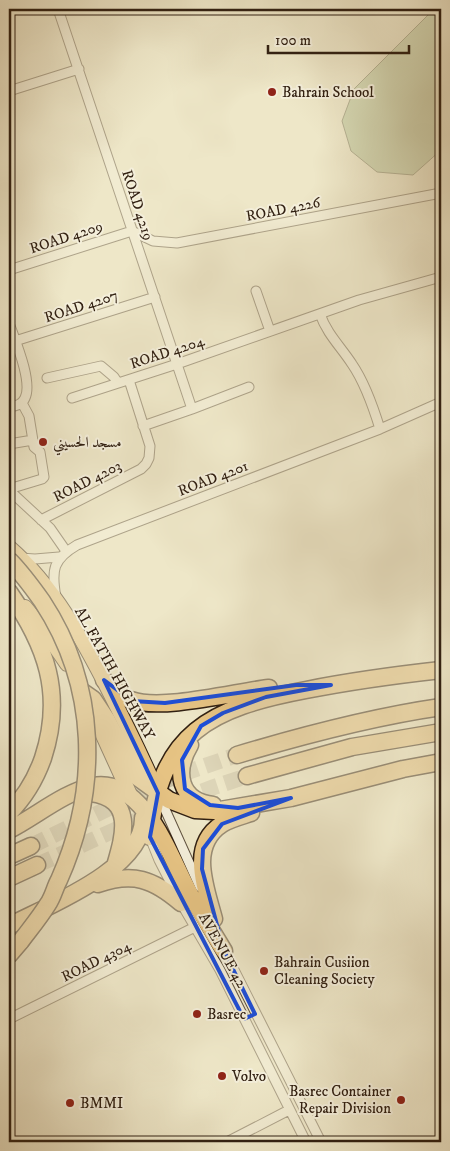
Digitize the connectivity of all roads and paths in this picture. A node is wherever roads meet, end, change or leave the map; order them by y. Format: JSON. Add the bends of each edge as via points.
{"nodes":[{"id":1,"x":58,"y":9,"type":"edge"},
{"id":2,"x":79,"y":69,"type":"junction"},
{"id":3,"x":9,"y":91,"type":"edge"},
{"id":4,"x":441,"y":192,"type":"edge"},
{"id":5,"x":132,"y":231,"type":"junction"},
{"id":6,"x":9,"y":270,"type":"edge"},
{"id":7,"x":441,"y":277,"type":"edge"},
{"id":8,"x":256,"y":291,"type":"dead end"},
{"id":9,"x":155,"y":297,"type":"junction"},
{"id":10,"x":320,"y":314,"type":"junction"},
{"id":11,"x":9,"y":323,"type":"edge"},
{"id":12,"x":270,"y":331,"type":"junction"},
{"id":13,"x":16,"y":341,"type":"junction"},
{"id":14,"x":177,"y":364,"type":"junction"},
{"id":15,"x":47,"y":378,"type":"dead end"},
{"id":16,"x":129,"y":380,"type":"junction"},
{"id":17,"x":118,"y":383,"type":"junction"},
{"id":18,"x":249,"y":387,"type":"dead end"},
{"id":19,"x":72,"y":398,"type":"dead end"},
{"id":20,"x":441,"y":402,"type":"edge"},
{"id":21,"x":22,"y":403,"type":"junction"},
{"id":22,"x":9,"y":407,"type":"edge"},
{"id":23,"x":192,"y":410,"type":"junction"},
{"id":24,"x":143,"y":426,"type":"junction"},
{"id":25,"x":380,"y":429,"type":"junction"},
{"id":26,"x":33,"y":440,"type":"junction"},
{"id":27,"x":9,"y":444,"type":"edge"},
{"id":28,"x":9,"y":490,"type":"edge"},
{"id":29,"x":41,"y":520,"type":"junction"},
{"id":30,"x":9,"y":547,"type":"edge"},
{"id":31,"x":63,"y":554,"type":"junction"},
{"id":32,"x":15,"y":559,"type":"edge"},
{"id":33,"x":9,"y":591,"type":"edge"},
{"id":34,"x":56,"y":600,"type":"junction"},
{"id":35,"x":441,"y":670,"type":"edge"},
{"id":36,"x":104,"y":680,"type":"junction"},
{"id":37,"x":331,"y":685,"type":"junction"},
{"id":38,"x":83,"y":692,"type":"junction"},
{"id":39,"x":441,"y":707,"type":"edge"},
{"id":40,"x":201,"y":726,"type":"junction"},
{"id":41,"x":441,"y":732,"type":"edge"},
{"id":42,"x":236,"y":755,"type":"tunnel mouth"},
{"id":43,"x":441,"y":762,"type":"edge"},
{"id":44,"x":247,"y":776,"type":"tunnel mouth"},
{"id":45,"x":150,"y":782,"type":"junction"},
{"id":46,"x":76,"y":792,"type":"junction"},
{"id":47,"x":130,"y":796,"type":"junction"},
{"id":48,"x":291,"y":798,"type":"junction"},
{"id":49,"x":238,"y":808,"type":"junction"},
{"id":50,"x":9,"y":813,"type":"edge"},
{"id":51,"x":147,"y":822,"type":"junction"},
{"id":52,"x":172,"y":827,"type":"joint"},
{"id":53,"x":9,"y":830,"type":"edge"},
{"id":54,"x":31,"y":846,"type":"tunnel mouth"},
{"id":55,"x":9,"y":856,"type":"edge"},
{"id":56,"x":37,"y":865,"type":"tunnel mouth"},
{"id":57,"x":114,"y":868,"type":"junction"},
{"id":58,"x":9,"y":878,"type":"edge"},
{"id":59,"x":72,"y":893,"type":"junction"},
{"id":60,"x":181,"y":903,"type":"junction"},
{"id":61,"x":214,"y":919,"type":"junction"},
{"id":62,"x":9,"y":926,"type":"edge"},
{"id":63,"x":195,"y":927,"type":"junction"},
{"id":64,"x":224,"y":951,"type":"junction"},
{"id":65,"x":9,"y":955,"type":"edge"},
{"id":66,"x":255,"y":1014,"type":"junction"},
{"id":67,"x":9,"y":1019,"type":"edge"},
{"id":68,"x":244,"y":1019,"type":"junction"},
{"id":69,"x":289,"y":1110,"type":"junction"},
{"id":70,"x":312,"y":1125,"type":"junction"},
{"id":71,"x":227,"y":1142,"type":"edge"},
{"id":72,"x":306,"y":1142,"type":"edge"},
{"id":73,"x":321,"y":1142,"type":"edge"},
{"id":74,"x":328,"y":1142,"type":"edge"}],
"edges":[{"from":1,"to":2,"type":"street","name":"ROAD 4219"},
{"from":2,"to":3,"type":"street"},
{"from":2,"to":5,"type":"street","name":"ROAD 4219"},
{"from":4,"to":5,"type":"street","name":"ROAD 4226","via":[[177,243],[153,241]]},
{"from":5,"to":6,"type":"street","name":"ROAD 4209"},
{"from":5,"to":9,"type":"street","name":"ROAD 4219"},
{"from":7,"to":10,"type":"street","name":"ROAD 4204"},
{"from":8,"to":12,"type":"street"},
{"from":9,"to":13,"type":"street","name":"ROAD 4207"},
{"from":9,"to":14,"type":"street","name":"ROAD 4219"},
{"from":10,"to":12,"type":"street","name":"ROAD 4204"},
{"from":10,"to":25,"type":"street","via":[[325,327],[363,383]]},
{"from":11,"to":13,"type":"street"},
{"from":12,"to":14,"type":"street","name":"ROAD 4204"},
{"from":13,"to":21,"type":"street","via":[[27,382],[27,393]]},
{"from":14,"to":16,"type":"street","name":"ROAD 4204"},
{"from":14,"to":23,"type":"street","name":"ROAD 4219"},
{"from":15,"to":17,"type":"street","via":[[101,366]]},
{"from":16,"to":17,"type":"street","name":"ROAD 4204"},
{"from":16,"to":24,"type":"street","name":"ROAD 4203"},
{"from":17,"to":19,"type":"street","name":"ROAD 4204"},
{"from":18,"to":23,"type":"street"},
{"from":20,"to":25,"type":"street"},
{"from":21,"to":22,"type":"street"},
{"from":21,"to":26,"type":"street","via":[[29,416]]},
{"from":23,"to":24,"type":"street"},
{"from":24,"to":29,"type":"street","name":"ROAD 4203","via":[[150,446],[146,464]]},
{"from":25,"to":31,"type":"street","name":"ROAD 4201","via":[[102,534]]},
{"from":26,"to":27,"type":"street"},
{"from":26,"to":28,"type":"street","via":[[34,447],[40,452],[44,477]]},
{"from":28,"to":29,"type":"street"},
{"from":29,"to":31,"type":"street","via":[[54,533]]},
{"from":30,"to":32,"type":"main road","name":"AL FATIH HIGHWAY"},
{"from":31,"to":32,"type":"street","name":"ROAD 4201"},
{"from":31,"to":34,"type":"street","via":[[54,572]]},
{"from":32,"to":34,"type":"main road","name":"AL FATIH HIGHWAY"},
{"from":32,"to":65,"type":"highway","bridge":true,"via":[[66,646],[82,694],[87,737],[84,799],[73,846],[49,903]]},
{"from":33,"to":38,"type":"main road","via":[[62,655]]},
{"from":33,"to":50,"type":"highway","via":[[38,641],[51,681],[52,705],[52,724],[39,769]]},
{"from":34,"to":36,"type":"main road","name":"AL FATIH HIGHWAY"},
{"from":35,"to":37,"type":"highway"},
{"from":36,"to":37,"type":"highway","via":[[122,696],[149,703],[296,685]]},
{"from":36,"to":45,"type":"main road","name":"AL FATIH HIGHWAY"},
{"from":37,"to":40,"type":"highway","via":[[266,697],[223,713]]},
{"from":38,"to":45,"type":"highway","via":[[107,720],[134,773]]},
{"from":38,"to":47,"type":"main road"},
{"from":39,"to":42,"type":"highway","via":[[343,725]]},
{"from":40,"to":45,"type":"highway","via":[[172,756],[162,777]]},
{"from":40,"to":49,"type":"highway","via":[[182,760],[180,777],[185,789],[189,795],[210,805]]},
{"from":41,"to":44,"type":"highway","via":[[352,746]]},
{"from":43,"to":48,"type":"highway"},
{"from":45,"to":49,"type":"highway","via":[[169,800],[195,810]]},
{"from":45,"to":51,"type":"highway"},
{"from":45,"to":52,"type":"street","name":"AL FATIH HIGHWAY"},
{"from":46,"to":47,"type":"highway","via":[[100,786]]},
{"from":46,"to":53,"type":"highway"},
{"from":46,"to":57,"type":"highway","via":[[107,797],[120,810],[123,838]]},
{"from":47,"to":51,"type":"highway"},
{"from":48,"to":49,"type":"highway"},
{"from":48,"to":61,"type":"highway","via":[[222,824],[206,842],[201,858],[202,869]]},
{"from":51,"to":57,"type":"highway","via":[[137,842]]},
{"from":51,"to":60,"type":"street","name":"AVENUE 42"},
{"from":51,"to":64,"type":"highway"},
{"from":52,"to":61,"type":"street","name":"AVENUE 42"},
{"from":54,"to":55,"type":"highway"},
{"from":56,"to":58,"type":"highway"},
{"from":57,"to":59,"type":"highway"},
{"from":59,"to":60,"type":"highway","via":[[127,877],[151,882]]},
{"from":59,"to":62,"type":"highway"},
{"from":60,"to":63,"type":"street","name":"AVENUE 42"},
{"from":61,"to":64,"type":"street","name":"AVENUE 42"},
{"from":63,"to":67,"type":"street","name":"ROAD 4304"},
{"from":63,"to":68,"type":"street","name":"AVENUE 42"},
{"from":64,"to":66,"type":"street","name":"AVENUE 42"},
{"from":66,"to":68,"type":"street"},
{"from":66,"to":70,"type":"street","name":"AVENUE 42"},
{"from":68,"to":69,"type":"street","name":"AVENUE 42"},
{"from":69,"to":71,"type":"street"},
{"from":69,"to":72,"type":"street","name":"AVENUE 42"},
{"from":70,"to":73,"type":"street","name":"AVENUE 42"},
{"from":70,"to":74,"type":"street"}]}
